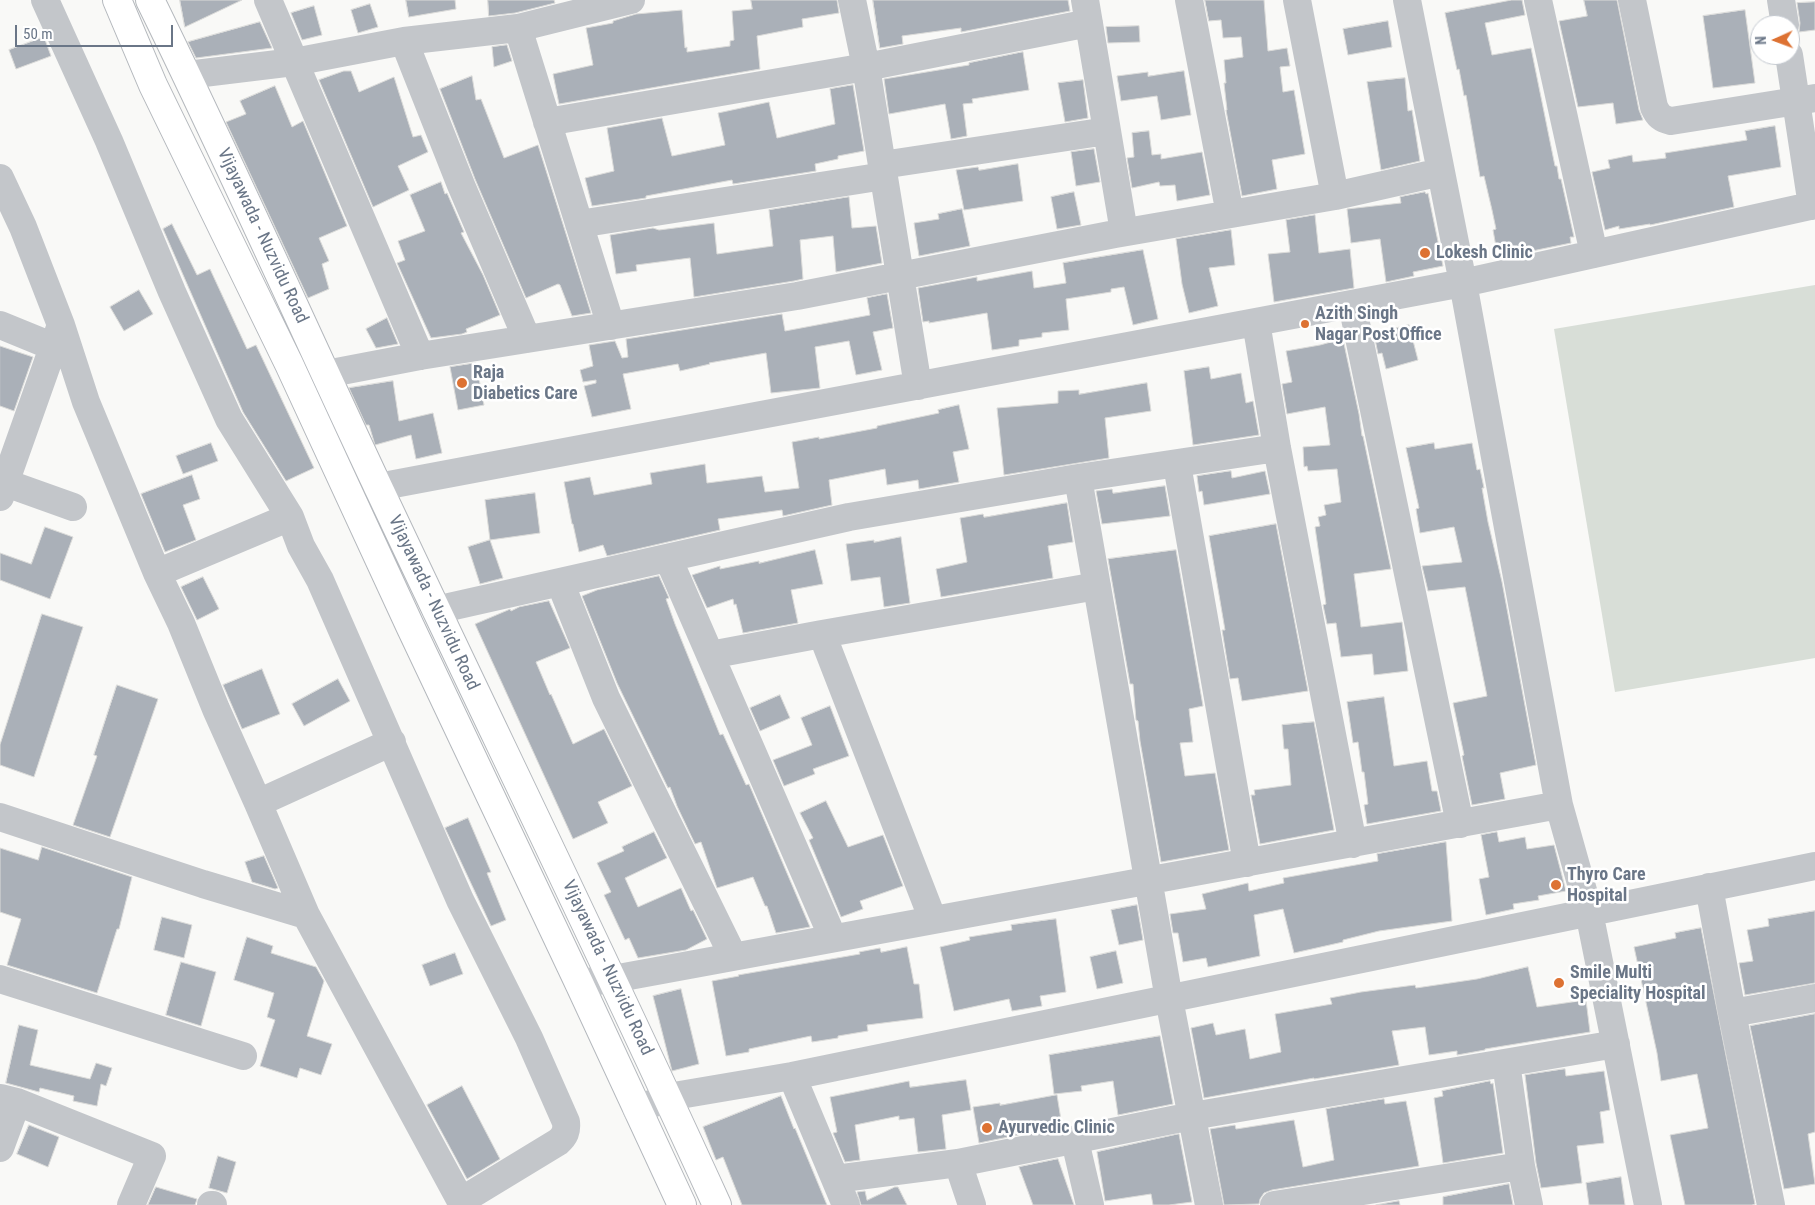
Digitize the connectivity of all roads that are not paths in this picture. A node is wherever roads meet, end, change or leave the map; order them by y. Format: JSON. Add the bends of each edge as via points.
{"nodes":[{"id":1,"x":45,"y":0,"type":"edge"},
{"id":2,"x":117,"y":0,"type":"edge"},
{"id":3,"x":150,"y":0,"type":"edge"},
{"id":4,"x":268,"y":0,"type":"edge"},
{"id":5,"x":631,"y":0,"type":"edge"},
{"id":6,"x":852,"y":0,"type":"edge"},
{"id":7,"x":1188,"y":0,"type":"edge"},
{"id":8,"x":1297,"y":0,"type":"edge"},
{"id":9,"x":1406,"y":0,"type":"edge"},
{"id":10,"x":1538,"y":0,"type":"edge"},
{"id":11,"x":1632,"y":0,"type":"edge"},
{"id":12,"x":1781,"y":0,"type":"edge"},
{"id":13,"x":1087,"y":12,"type":"edge"},
{"id":14,"x":1783,"y":15,"type":"edge"},
{"id":15,"x":518,"y":28,"type":"junction"},
{"id":16,"x":404,"y":42,"type":"junction"},
{"id":17,"x":294,"y":62,"type":"junction"},
{"id":18,"x":1793,"y":65,"type":"edge"},
{"id":19,"x":866,"y":67,"type":"junction"},
{"id":20,"x":187,"y":75,"type":"junction"},
{"id":21,"x":1806,"y":100,"type":"edge"},
{"id":22,"x":547,"y":122,"type":"junction"},
{"id":23,"x":1107,"y":131,"type":"junction"},
{"id":24,"x":883,"y":171,"type":"junction"},
{"id":25,"x":1441,"y":172,"type":"junction"},
{"id":26,"x":0,"y":178,"type":"edge"},
{"id":27,"x":1335,"y":196,"type":"junction"},
{"id":28,"x":1813,"y":206,"type":"edge"},
{"id":29,"x":1230,"y":214,"type":"junction"},
{"id":30,"x":579,"y":224,"type":"junction"},
{"id":31,"x":1124,"y":232,"type":"junction"},
{"id":32,"x":1594,"y":254,"type":"junction"},
{"id":33,"x":900,"y":276,"type":"junction"},
{"id":34,"x":1463,"y":283,"type":"junction"},
{"id":35,"x":1352,"y":304,"type":"junction"},
{"id":36,"x":1256,"y":322,"type":"junction"},
{"id":37,"x":0,"y":325,"type":"edge"},
{"id":38,"x":610,"y":326,"type":"junction"},
{"id":39,"x":58,"y":336,"type":"junction"},
{"id":40,"x":527,"y":339,"type":"junction"},
{"id":41,"x":420,"y":356,"type":"junction"},
{"id":42,"x":326,"y":374,"type":"junction"},
{"id":43,"x":918,"y":386,"type":"junction"},
{"id":44,"x":1277,"y":448,"type":"junction"},
{"id":45,"x":1175,"y":464,"type":"junction"},
{"id":46,"x":1078,"y":478,"type":"junction"},
{"id":47,"x":2,"y":487,"type":"edge"},
{"id":48,"x":378,"y":487,"type":"junction"},
{"id":49,"x":73,"y":507,"type":"dead end"},
{"id":50,"x":290,"y":517,"type":"junction"},
{"id":51,"x":668,"y":558,"type":"junction"},
{"id":52,"x":157,"y":573,"type":"junction"},
{"id":53,"x":560,"y":582,"type":"junction"},
{"id":54,"x":1097,"y":586,"type":"junction"},
{"id":55,"x":436,"y":610,"type":"junction"},
{"id":56,"x":822,"y":634,"type":"junction"},
{"id":57,"x":710,"y":655,"type":"junction"},
{"id":58,"x":392,"y":742,"type":"junction"},
{"id":59,"x":258,"y":803,"type":"junction"},
{"id":60,"x":1559,"y":805,"type":"junction"},
{"id":61,"x":0,"y":817,"type":"edge"},
{"id":62,"x":1460,"y":824,"type":"junction"},
{"id":63,"x":1353,"y":844,"type":"junction"},
{"id":64,"x":1247,"y":863,"type":"junction"},
{"id":65,"x":1815,"y":866,"type":"edge"},
{"id":66,"x":1149,"y":881,"type":"junction"},
{"id":67,"x":1709,"y":887,"type":"junction"},
{"id":68,"x":1589,"y":912,"type":"junction"},
{"id":69,"x":306,"y":914,"type":"junction"},
{"id":70,"x":932,"y":920,"type":"junction"},
{"id":71,"x":833,"y":938,"type":"junction"},
{"id":72,"x":732,"y":956,"type":"junction"},
{"id":73,"x":0,"y":979,"type":"edge"},
{"id":74,"x":613,"y":979,"type":"junction"},
{"id":75,"x":579,"y":983,"type":"junction"},
{"id":76,"x":1169,"y":998,"type":"junction"},
{"id":77,"x":1815,"y":998,"type":"edge"},
{"id":78,"x":1732,"y":1013,"type":"junction"},
{"id":79,"x":1616,"y":1044,"type":"junction"},
{"id":80,"x":243,"y":1056,"type":"dead end"},
{"id":81,"x":1506,"y":1063,"type":"junction"},
{"id":82,"x":792,"y":1076,"type":"junction"},
{"id":83,"x":668,"y":1097,"type":"junction"},
{"id":84,"x":9,"y":1100,"type":"edge"},
{"id":85,"x":637,"y":1110,"type":"junction"},
{"id":86,"x":1192,"y":1116,"type":"junction"},
{"id":87,"x":1075,"y":1141,"type":"junction"},
{"id":88,"x":0,"y":1148,"type":"edge"},
{"id":89,"x":958,"y":1164,"type":"junction"},
{"id":90,"x":1521,"y":1166,"type":"junction"},
{"id":91,"x":835,"y":1179,"type":"junction"},
{"id":92,"x":462,"y":1203,"type":"edge"},
{"id":93,"x":132,"y":1205,"type":"edge"},
{"id":94,"x":682,"y":1205,"type":"edge"},
{"id":95,"x":717,"y":1205,"type":"edge"},
{"id":96,"x":846,"y":1205,"type":"edge"},
{"id":97,"x":972,"y":1205,"type":"edge"},
{"id":98,"x":1090,"y":1205,"type":"edge"},
{"id":99,"x":1209,"y":1205,"type":"edge"},
{"id":100,"x":1274,"y":1205,"type":"edge"},
{"id":101,"x":1529,"y":1205,"type":"edge"},
{"id":102,"x":1648,"y":1205,"type":"edge"},
{"id":103,"x":1771,"y":1205,"type":"edge"}],
"edges":[{"from":1,"to":50,"type":"street","via":[[229,419]]},
{"from":2,"to":75,"type":"main road","name":"Vijayawada - Nuzvidu Road","via":[[153,85],[289,364]]},
{"from":3,"to":20,"type":"main road","name":"Vijayawada - Nuzvidu Road"},
{"from":4,"to":17,"type":"street"},
{"from":5,"to":15,"type":"street"},
{"from":6,"to":19,"type":"street"},
{"from":7,"to":29,"type":"street"},
{"from":8,"to":27,"type":"street"},
{"from":9,"to":25,"type":"street"},
{"from":10,"to":32,"type":"street"},
{"from":11,"to":21,"type":"street","via":[[1654,107],[1664,119],[1671,121]]},
{"from":12,"to":14,"type":"street"},
{"from":13,"to":19,"type":"street"},
{"from":13,"to":23,"type":"street"},
{"from":15,"to":16,"type":"street"},
{"from":15,"to":22,"type":"street"},
{"from":16,"to":17,"type":"street"},
{"from":16,"to":40,"type":"street"},
{"from":17,"to":20,"type":"street"},
{"from":17,"to":41,"type":"street"},
{"from":18,"to":21,"type":"street"},
{"from":19,"to":22,"type":"street"},
{"from":19,"to":24,"type":"street"},
{"from":20,"to":42,"type":"main road","name":"Vijayawada - Nuzvidu Road"},
{"from":21,"to":28,"type":"street"},
{"from":22,"to":30,"type":"street"},
{"from":23,"to":24,"type":"street"},
{"from":23,"to":31,"type":"street"},
{"from":24,"to":30,"type":"street"},
{"from":24,"to":33,"type":"street"},
{"from":25,"to":27,"type":"street"},
{"from":25,"to":34,"type":"street"},
{"from":26,"to":39,"type":"street","via":[[23,227]]},
{"from":27,"to":29,"type":"street"},
{"from":28,"to":32,"type":"street"},
{"from":29,"to":31,"type":"street"},
{"from":30,"to":38,"type":"street"},
{"from":31,"to":33,"type":"street"},
{"from":32,"to":34,"type":"street"},
{"from":33,"to":38,"type":"street"},
{"from":33,"to":43,"type":"street"},
{"from":34,"to":35,"type":"street"},
{"from":34,"to":60,"type":"street"},
{"from":35,"to":36,"type":"street"},
{"from":35,"to":62,"type":"street"},
{"from":36,"to":43,"type":"street"},
{"from":36,"to":44,"type":"street"},
{"from":37,"to":39,"type":"street"},
{"from":38,"to":40,"type":"street"},
{"from":39,"to":47,"type":"street"},
{"from":39,"to":52,"type":"street"},
{"from":40,"to":41,"type":"street"},
{"from":41,"to":42,"type":"street"},
{"from":42,"to":48,"type":"main road","name":"Vijayawada - Nuzvidu Road"},
{"from":43,"to":48,"type":"street"},
{"from":44,"to":45,"type":"street"},
{"from":44,"to":63,"type":"street"},
{"from":45,"to":46,"type":"street"},
{"from":45,"to":64,"type":"street"},
{"from":46,"to":51,"type":"street","via":[[849,517]]},
{"from":46,"to":54,"type":"street"},
{"from":47,"to":49,"type":"street"},
{"from":48,"to":55,"type":"main road","name":"Vijayawada - Nuzvidu Road"},
{"from":50,"to":52,"type":"street"},
{"from":50,"to":58,"type":"street"},
{"from":51,"to":53,"type":"street"},
{"from":51,"to":57,"type":"street"},
{"from":52,"to":59,"type":"street"},
{"from":53,"to":55,"type":"street"},
{"from":53,"to":72,"type":"street","via":[[606,698]]},
{"from":54,"to":56,"type":"street"},
{"from":54,"to":66,"type":"street"},
{"from":55,"to":74,"type":"main road","name":"Vijayawada - Nuzvidu Road"},
{"from":56,"to":57,"type":"street"},
{"from":56,"to":70,"type":"street"},
{"from":57,"to":71,"type":"street"},
{"from":58,"to":59,"type":"street"},
{"from":58,"to":92,"type":"street","via":[[460,900],[529,1038],[567,1128],[558,1142]]},
{"from":59,"to":69,"type":"street"},
{"from":60,"to":62,"type":"street"},
{"from":60,"to":68,"type":"street"},
{"from":61,"to":69,"type":"street","via":[[203,884]]},
{"from":62,"to":63,"type":"street"},
{"from":63,"to":64,"type":"street"},
{"from":64,"to":66,"type":"street"},
{"from":65,"to":67,"type":"street"},
{"from":66,"to":70,"type":"street"},
{"from":66,"to":76,"type":"street"},
{"from":67,"to":68,"type":"street"},
{"from":67,"to":78,"type":"street"},
{"from":68,"to":76,"type":"street"},
{"from":68,"to":79,"type":"street"},
{"from":69,"to":92,"type":"street"},
{"from":70,"to":71,"type":"street"},
{"from":71,"to":72,"type":"street"},
{"from":72,"to":74,"type":"street"},
{"from":73,"to":80,"type":"street"},
{"from":74,"to":75,"type":"street"},
{"from":74,"to":83,"type":"main road","name":"Vijayawada - Nuzvidu Road"},
{"from":75,"to":85,"type":"main road","name":"Vijayawada - Nuzvidu Road"},
{"from":76,"to":82,"type":"street"},
{"from":76,"to":86,"type":"street"},
{"from":77,"to":78,"type":"street"},
{"from":78,"to":103,"type":"street"},
{"from":79,"to":81,"type":"street"},
{"from":79,"to":102,"type":"street"},
{"from":81,"to":86,"type":"street"},
{"from":81,"to":90,"type":"street"},
{"from":82,"to":83,"type":"street"},
{"from":82,"to":91,"type":"street"},
{"from":83,"to":85,"type":"street"},
{"from":83,"to":95,"type":"main road","name":"Vijayawada - Nuzvidu Road"},
{"from":84,"to":88,"type":"street"},
{"from":84,"to":93,"type":"street","via":[[152,1156]]},
{"from":85,"to":94,"type":"main road","name":"Vijayawada - Nuzvidu Road"},
{"from":86,"to":87,"type":"street"},
{"from":86,"to":99,"type":"street"},
{"from":87,"to":89,"type":"street"},
{"from":87,"to":98,"type":"street"},
{"from":89,"to":91,"type":"street"},
{"from":89,"to":97,"type":"street"},
{"from":90,"to":100,"type":"street"},
{"from":90,"to":101,"type":"street"},
{"from":91,"to":96,"type":"street"}]}
